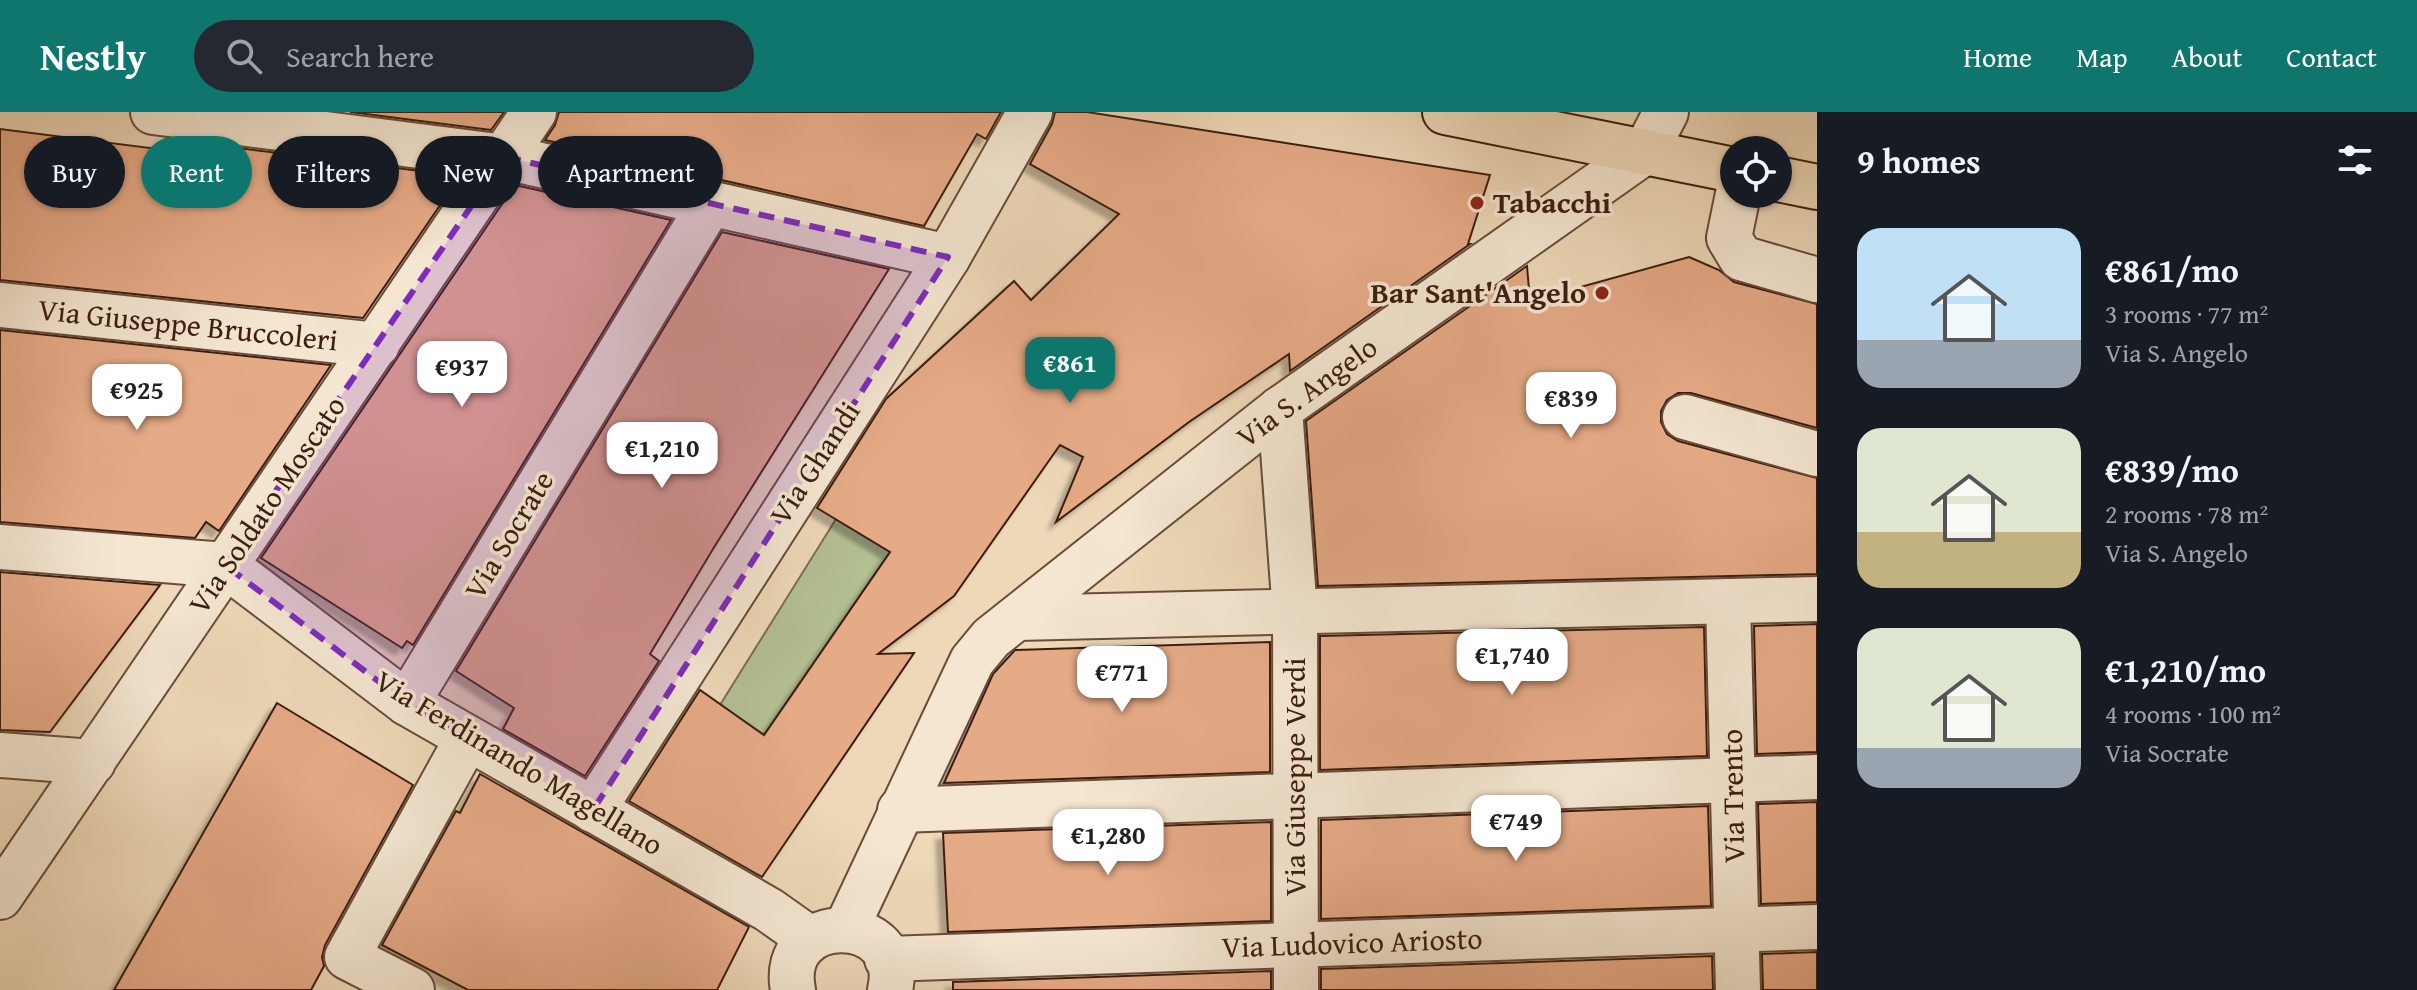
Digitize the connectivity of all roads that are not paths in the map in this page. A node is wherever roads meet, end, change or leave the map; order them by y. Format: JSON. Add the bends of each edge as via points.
{"nodes":[{"id":1,"x":153,"y":112,"type":"edge"},
{"id":2,"x":534,"y":112,"type":"edge"},
{"id":3,"x":1030,"y":112,"type":"edge"},
{"id":4,"x":1445,"y":112,"type":"edge"},
{"id":5,"x":1666,"y":112,"type":"edge"},
{"id":6,"x":519,"y":136,"type":"edge"},
{"id":7,"x":415,"y":145,"type":"edge"},
{"id":8,"x":1646,"y":151,"type":"junction"},
{"id":9,"x":1720,"y":167,"type":"edge"},
{"id":10,"x":1792,"y":182,"type":"edge"},
{"id":11,"x":1817,"y":187,"type":"edge"},
{"id":12,"x":723,"y":207,"type":"edge"},
{"id":13,"x":470,"y":208,"type":"edge"},
{"id":14,"x":708,"y":208,"type":"edge"},
{"id":15,"x":1735,"y":208,"type":"edge"},
{"id":16,"x":948,"y":257,"type":"junction"},
{"id":17,"x":1817,"y":280,"type":"edge"},
{"id":18,"x":0,"y":305,"type":"edge"},
{"id":19,"x":377,"y":345,"type":"junction"},
{"id":20,"x":1280,"y":409,"type":"junction"},
{"id":21,"x":1685,"y":417,"type":"dead end"},
{"id":22,"x":1817,"y":454,"type":"edge"},
{"id":23,"x":0,"y":547,"type":"edge"},
{"id":24,"x":225,"y":565,"type":"junction"},
{"id":25,"x":1817,"y":599,"type":"edge"},
{"id":26,"x":1728,"y":601,"type":"junction"},
{"id":27,"x":1295,"y":613,"type":"junction"},
{"id":28,"x":1017,"y":618,"type":"junction"},
{"id":29,"x":407,"y":703,"type":"junction"},
{"id":30,"x":467,"y":739,"type":"junction"},
{"id":31,"x":0,"y":755,"type":"edge"},
{"id":32,"x":93,"y":762,"type":"junction"},
{"id":33,"x":1817,"y":777,"type":"edge"},
{"id":34,"x":1733,"y":780,"type":"junction"},
{"id":35,"x":1295,"y":795,"type":"junction"},
{"id":36,"x":593,"y":810,"type":"junction"},
{"id":37,"x":900,"y":810,"type":"junction"},
{"id":38,"x":0,"y":897,"type":"edge"},
{"id":39,"x":1817,"y":927,"type":"edge"},
{"id":40,"x":1736,"y":930,"type":"junction"},
{"id":41,"x":828,"y":934,"type":"junction"},
{"id":42,"x":1296,"y":945,"type":"junction"},
{"id":43,"x":888,"y":974,"type":"edge"},
{"id":44,"x":412,"y":990,"type":"edge"},
{"id":45,"x":793,"y":990,"type":"edge"},
{"id":46,"x":1296,"y":990,"type":"edge"},
{"id":47,"x":1738,"y":990,"type":"edge"}],
"edges":[{"from":1,"to":7,"type":"street"},
{"from":2,"to":6,"type":"street","name":"Via Soldato Moscato"},
{"from":3,"to":16,"type":"street","name":"Via Ghandi"},
{"from":4,"to":8,"type":"main road"},
{"from":5,"to":8,"type":"street"},
{"from":8,"to":9,"type":"main road"},
{"from":8,"to":20,"type":"street","name":"Via S. Angelo"},
{"from":10,"to":11,"type":"main road"},
{"from":12,"to":16,"type":"street"},
{"from":13,"to":19,"type":"street","name":"Via Soldato Moscato"},
{"from":14,"to":29,"type":"street","name":"Via Socrate"},
{"from":15,"to":17,"type":"street","via":[[1729,238],[1741,258]]},
{"from":16,"to":36,"type":"street","name":"Via Ghandi"},
{"from":18,"to":19,"type":"street","name":"Via Giuseppe Bruccoleri"},
{"from":19,"to":24,"type":"street","name":"Via Soldato Moscato"},
{"from":20,"to":27,"type":"street","name":"Via Giuseppe Verdi"},
{"from":20,"to":28,"type":"street","name":"Via S. Angelo"},
{"from":21,"to":22,"type":"street"},
{"from":23,"to":24,"type":"street"},
{"from":24,"to":29,"type":"street","name":"Via Ferdinando Magellano"},
{"from":24,"to":32,"type":"street","name":"Via Soldato Moscato"},
{"from":25,"to":26,"type":"street"},
{"from":26,"to":27,"type":"street"},
{"from":26,"to":34,"type":"street","name":"Via Trento"},
{"from":27,"to":28,"type":"street"},
{"from":27,"to":35,"type":"street","name":"Via Giuseppe Verdi"},
{"from":28,"to":37,"type":"street","name":"Via S. Angelo","via":[[972,661]]},
{"from":29,"to":30,"type":"street","name":"Via Ferdinando Magellano"},
{"from":30,"to":36,"type":"street","name":"Via Ferdinando Magellano"},
{"from":30,"to":44,"type":"street","via":[[347,957]]},
{"from":31,"to":32,"type":"street"},
{"from":32,"to":38,"type":"street","name":"Via Soldato Moscato"},
{"from":33,"to":34,"type":"street"},
{"from":34,"to":35,"type":"street"},
{"from":34,"to":40,"type":"street","name":"Via Trento"},
{"from":35,"to":37,"type":"street"},
{"from":35,"to":42,"type":"street","name":"Via Giuseppe Verdi"},
{"from":36,"to":41,"type":"street","name":"Via Ferdinando Magellano","via":[[769,910]]},
{"from":37,"to":41,"type":"street","name":"Via S. Angelo"},
{"from":39,"to":40,"type":"street","name":"Via Ludovico Ariosto"},
{"from":40,"to":42,"type":"street","name":"Via Ludovico Ariosto"},
{"from":40,"to":47,"type":"street","name":"Via Trento"},
{"from":41,"to":43,"type":"street","name":"Via Ferdinando Magellano","via":[[864,933],[878,944]]},
{"from":41,"to":45,"type":"street","name":"Via S. Angelo","via":[[794,961]]},
{"from":42,"to":43,"type":"street","name":"Via Ludovico Ariosto"},
{"from":42,"to":46,"type":"street","name":"Via Giuseppe Verdi"}]}
